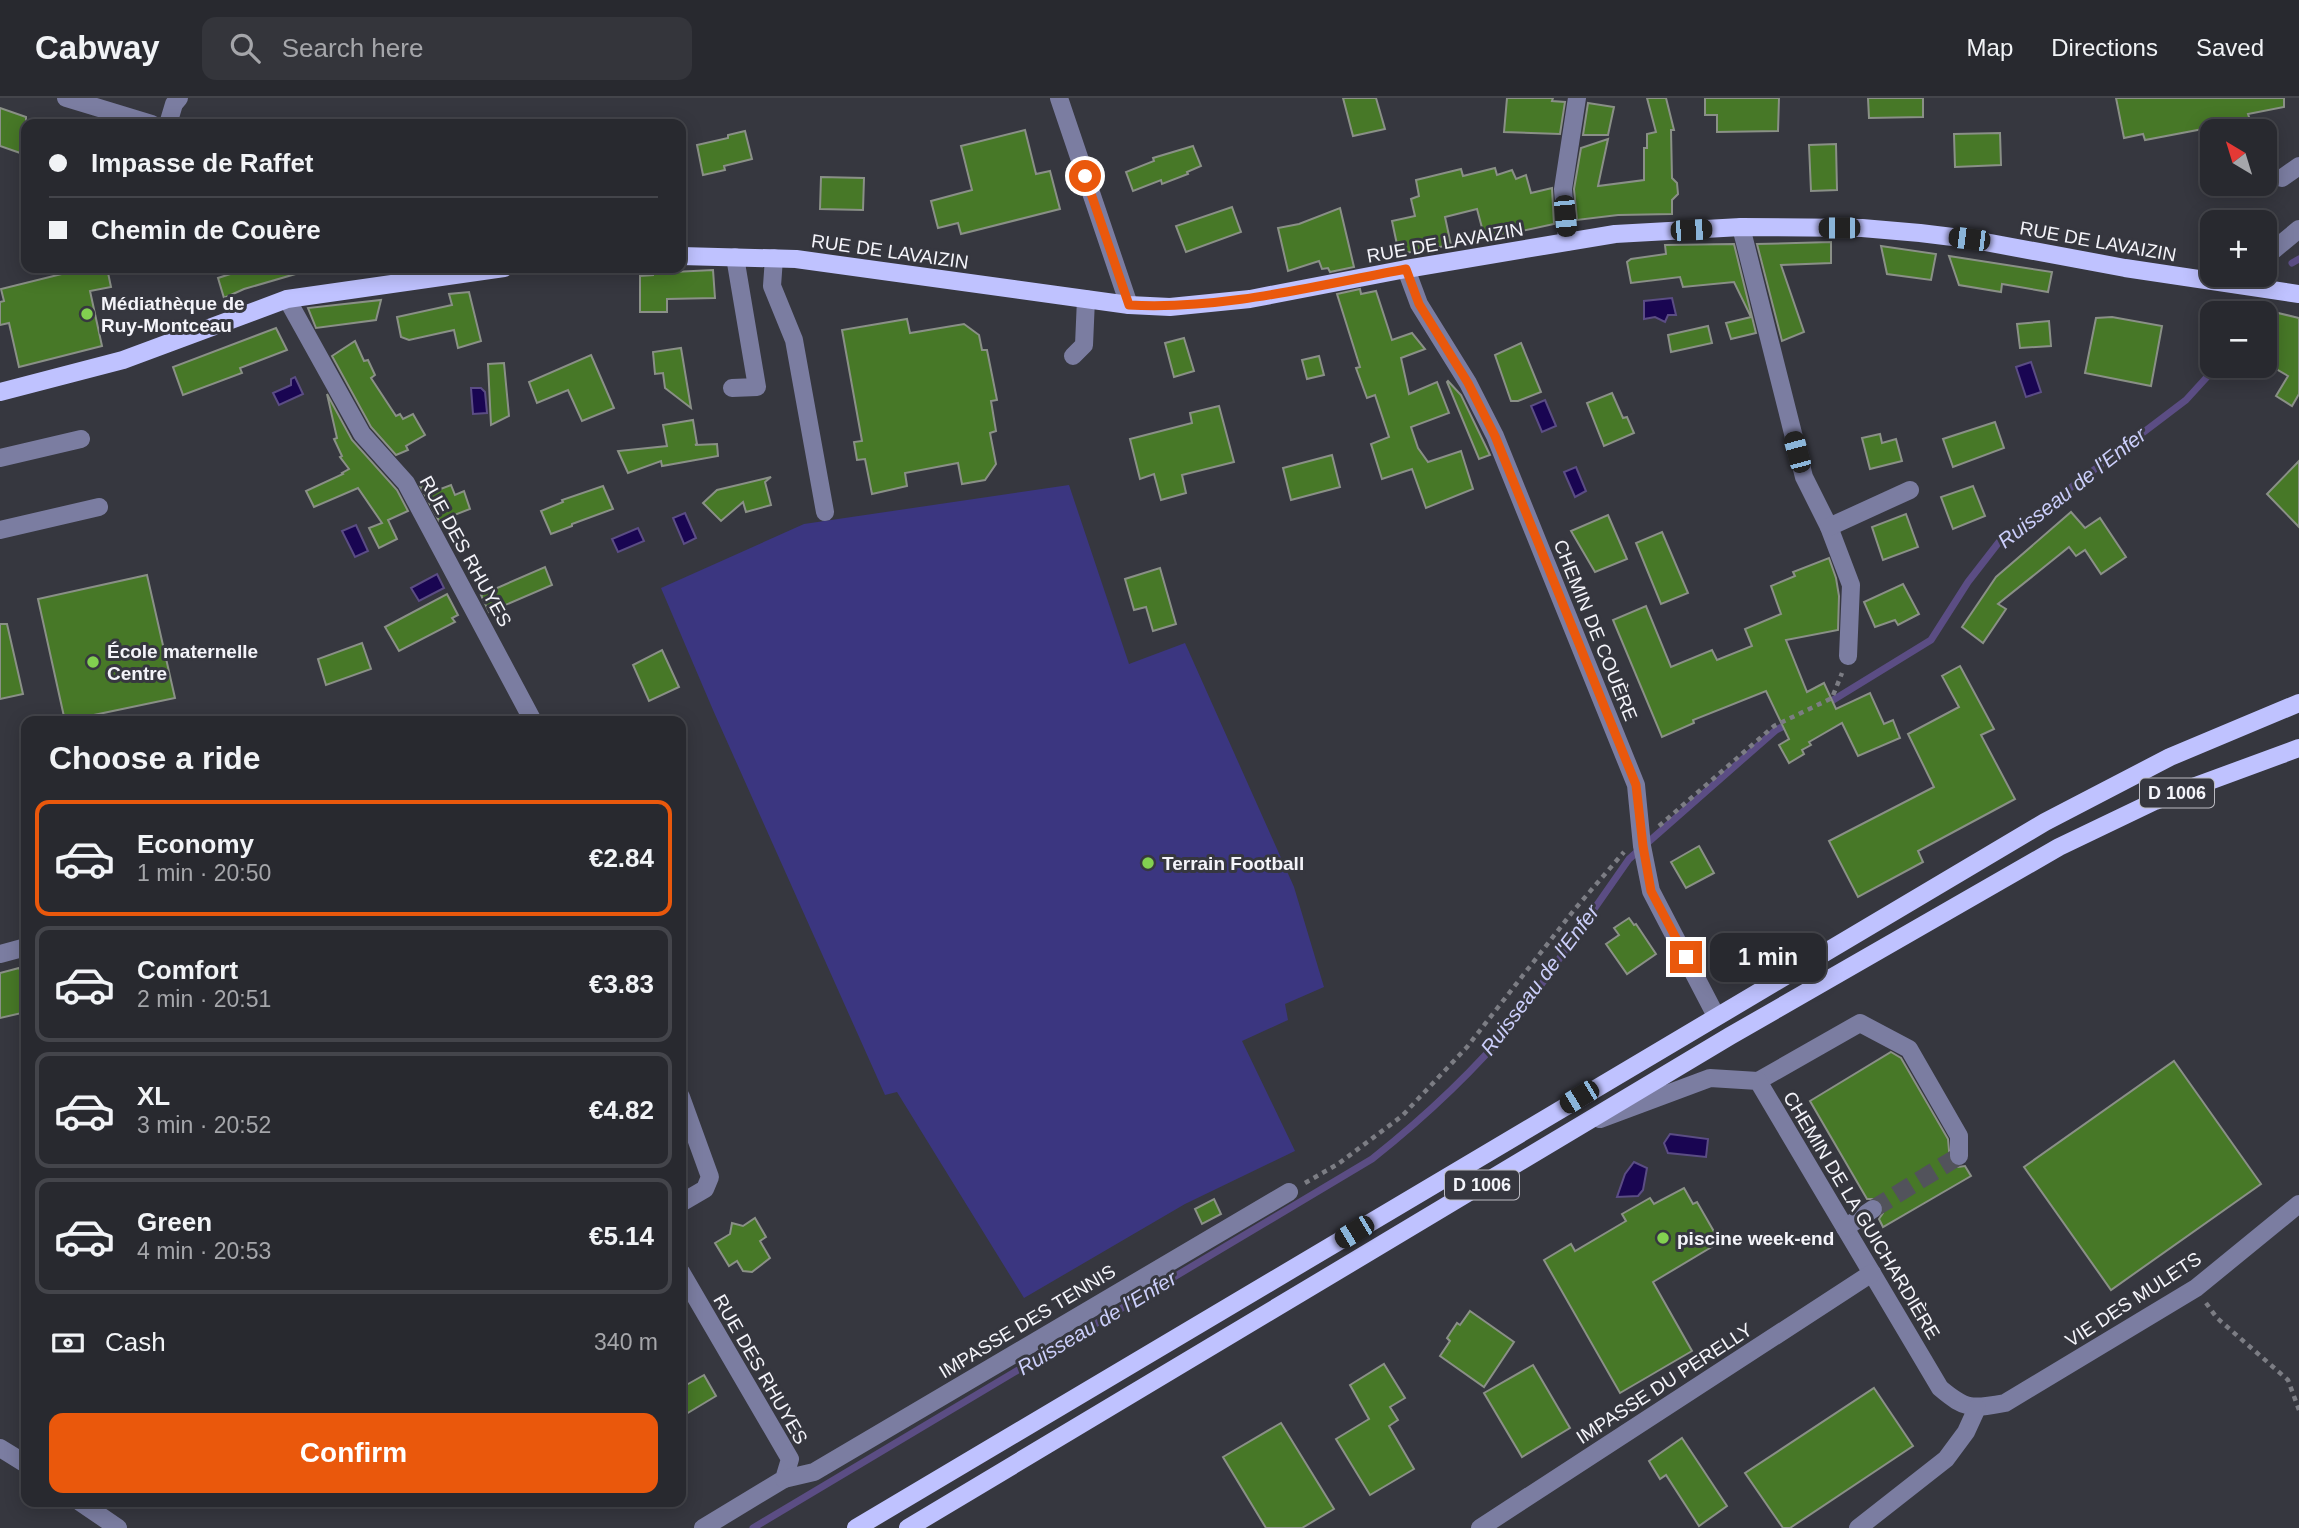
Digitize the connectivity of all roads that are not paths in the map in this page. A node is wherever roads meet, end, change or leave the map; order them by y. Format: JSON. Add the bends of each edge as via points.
{"nodes":[{"id":1,"x":66,"y":98,"type":"edge"},
{"id":2,"x":179,"y":98,"type":"edge"},
{"id":3,"x":1059,"y":98,"type":"edge"},
{"id":4,"x":1577,"y":98,"type":"edge"},
{"id":5,"x":135,"y":119,"type":"edge"},
{"id":6,"x":170,"y":119,"type":"edge"},
{"id":7,"x":2299,"y":166,"type":"edge"},
{"id":8,"x":2283,"y":178,"type":"dead end"},
{"id":9,"x":1741,"y":228,"type":"junction"},
{"id":10,"x":2299,"y":229,"type":"edge"},
{"id":11,"x":1567,"y":242,"type":"junction"},
{"id":12,"x":2277,"y":247,"type":"edge"},
{"id":13,"x":686,"y":256,"type":"edge"},
{"id":14,"x":735,"y":257,"type":"junction"},
{"id":15,"x":774,"y":258,"type":"junction"},
{"id":16,"x":1406,"y":269,"type":"junction"},
{"id":17,"x":436,"y":273,"type":"edge"},
{"id":18,"x":2200,"y":275,"type":"edge"},
{"id":19,"x":2275,"y":287,"type":"edge"},
{"id":20,"x":2299,"y":294,"type":"edge"},
{"id":21,"x":287,"y":299,"type":"junction"},
{"id":22,"x":1086,"y":299,"type":"junction"},
{"id":23,"x":1129,"y":305,"type":"junction"},
{"id":24,"x":1073,"y":356,"type":"dead end"},
{"id":25,"x":732,"y":388,"type":"dead end"},
{"id":26,"x":0,"y":392,"type":"edge"},
{"id":27,"x":80,"y":439,"type":"dead end"},
{"id":28,"x":0,"y":458,"type":"edge"},
{"id":29,"x":1910,"y":490,"type":"dead end"},
{"id":30,"x":99,"y":507,"type":"dead end"},
{"id":31,"x":825,"y":512,"type":"dead end"},
{"id":32,"x":1829,"y":527,"type":"junction"},
{"id":33,"x":0,"y":530,"type":"edge"},
{"id":34,"x":1848,"y":656,"type":"road end"},
{"id":35,"x":2299,"y":703,"type":"edge"},
{"id":36,"x":530,"y":716,"type":"edge"},
{"id":37,"x":2299,"y":748,"type":"edge"},
{"id":38,"x":21,"y":948,"type":"edge"},
{"id":39,"x":0,"y":954,"type":"edge"},
{"id":40,"x":1716,"y":1016,"type":"junction"},
{"id":41,"x":1758,"y":1081,"type":"junction"},
{"id":42,"x":686,"y":1111,"type":"edge"},
{"id":43,"x":1577,"y":1128,"type":"junction"},
{"id":44,"x":1959,"y":1156,"type":"dead end"},
{"id":45,"x":1289,"y":1192,"type":"road end"},
{"id":46,"x":686,"y":1200,"type":"edge"},
{"id":47,"x":2299,"y":1204,"type":"edge"},
{"id":48,"x":1873,"y":1209,"type":"tunnel mouth"},
{"id":49,"x":1845,"y":1228,"type":"junction"},
{"id":50,"x":1872,"y":1273,"type":"junction"},
{"id":51,"x":686,"y":1281,"type":"edge"},
{"id":52,"x":1977,"y":1408,"type":"junction"},
{"id":53,"x":0,"y":1448,"type":"edge"},
{"id":54,"x":21,"y":1461,"type":"edge"},
{"id":55,"x":784,"y":1479,"type":"junction"},
{"id":56,"x":87,"y":1507,"type":"edge"},
{"id":57,"x":118,"y":1528,"type":"edge"},
{"id":58,"x":703,"y":1528,"type":"edge"},
{"id":59,"x":856,"y":1528,"type":"edge"},
{"id":60,"x":908,"y":1528,"type":"edge"},
{"id":61,"x":1480,"y":1528,"type":"edge"},
{"id":62,"x":1858,"y":1528,"type":"edge"}],
"edges":[{"from":1,"to":5,"type":"street"},
{"from":2,"to":6,"type":"street"},
{"from":3,"to":23,"type":"street"},
{"from":4,"to":11,"type":"street","via":[[1563,189]]},
{"from":7,"to":8,"type":"street"},
{"from":9,"to":11,"type":"main road","name":"RUE DE LAVAIZIN","via":[[1615,234]]},
{"from":9,"to":18,"type":"main road","name":"RUE DE LAVAIZIN","via":[[1920,233],[2125,268]]},
{"from":9,"to":32,"type":"street","via":[[1804,477]]},
{"from":10,"to":12,"type":"street"},
{"from":11,"to":16,"type":"main road","name":"RUE DE LAVAIZIN"},
{"from":13,"to":14,"type":"main road","name":"RUE DE LAVAIZIN"},
{"from":14,"to":15,"type":"main road","name":"RUE DE LAVAIZIN"},
{"from":14,"to":25,"type":"street","via":[[757,387]]},
{"from":15,"to":22,"type":"main road","name":"RUE DE LAVAIZIN"},
{"from":15,"to":31,"type":"street","via":[[772,286],[794,340]]},
{"from":16,"to":23,"type":"main road","name":"RUE DE LAVAIZIN","via":[[1250,299],[1170,307]]},
{"from":16,"to":40,"type":"street","name":"CHEMIN DE COUÈRE","via":[[1419,304],[1495,436],[1636,785],[1651,891]]},
{"from":17,"to":21,"type":"main road"},
{"from":19,"to":20,"type":"main road","name":"RUE DE LAVAIZIN"},
{"from":21,"to":26,"type":"main road","via":[[123,360]]},
{"from":21,"to":36,"type":"street","name":"RUE DES RHUYES","via":[[362,434],[406,483]]},
{"from":22,"to":23,"type":"main road","name":"RUE DE LAVAIZIN"},
{"from":22,"to":24,"type":"street","via":[[1084,345]]},
{"from":27,"to":28,"type":"street"},
{"from":29,"to":32,"type":"street"},
{"from":30,"to":33,"type":"street"},
{"from":32,"to":34,"type":"street","via":[[1851,585]]},
{"from":35,"to":40,"type":"main road","number":"D 1006","via":[[2170,757],[2045,821]]},
{"from":37,"to":43,"type":"main road","number":"D 1006","via":[[2155,801],[2059,847]]},
{"from":38,"to":39,"type":"street"},
{"from":40,"to":59,"type":"main road","number":"D 1006"},
{"from":41,"to":43,"type":"street","name":"CHEMIN DE LA GUICHARDIÈRE","via":[[1710,1078]]},
{"from":41,"to":44,"type":"street","via":[[1860,1023],[1909,1049],[1959,1136]]},
{"from":41,"to":49,"type":"street","name":"CHEMIN DE LA GUICHARDIÈRE"},
{"from":42,"to":46,"type":"street","via":[[710,1177],[705,1189]]},
{"from":43,"to":60,"type":"main road","number":"D 1006"},
{"from":45,"to":55,"type":"street","name":"IMPASSE DES TENNIS","via":[[814,1472]]},
{"from":47,"to":52,"type":"street","name":"VIE DES MULETS","via":[[2196,1288],[2005,1403]]},
{"from":48,"to":49,"type":"street"},
{"from":49,"to":50,"type":"street","name":"CHEMIN DE LA GUICHARDIÈRE"},
{"from":50,"to":52,"type":"street","name":"CHEMIN DE LA GUICHARDIÈRE","via":[[1940,1388],[1957,1403]]},
{"from":50,"to":61,"type":"street","name":"IMPASSE DU PERELLY"},
{"from":51,"to":55,"type":"street","name":"RUE DES RHUYES","via":[[790,1459]]},
{"from":52,"to":62,"type":"street","via":[[1945,1460]]},
{"from":53,"to":54,"type":"street"},
{"from":55,"to":58,"type":"street"},
{"from":56,"to":57,"type":"street"}]}
